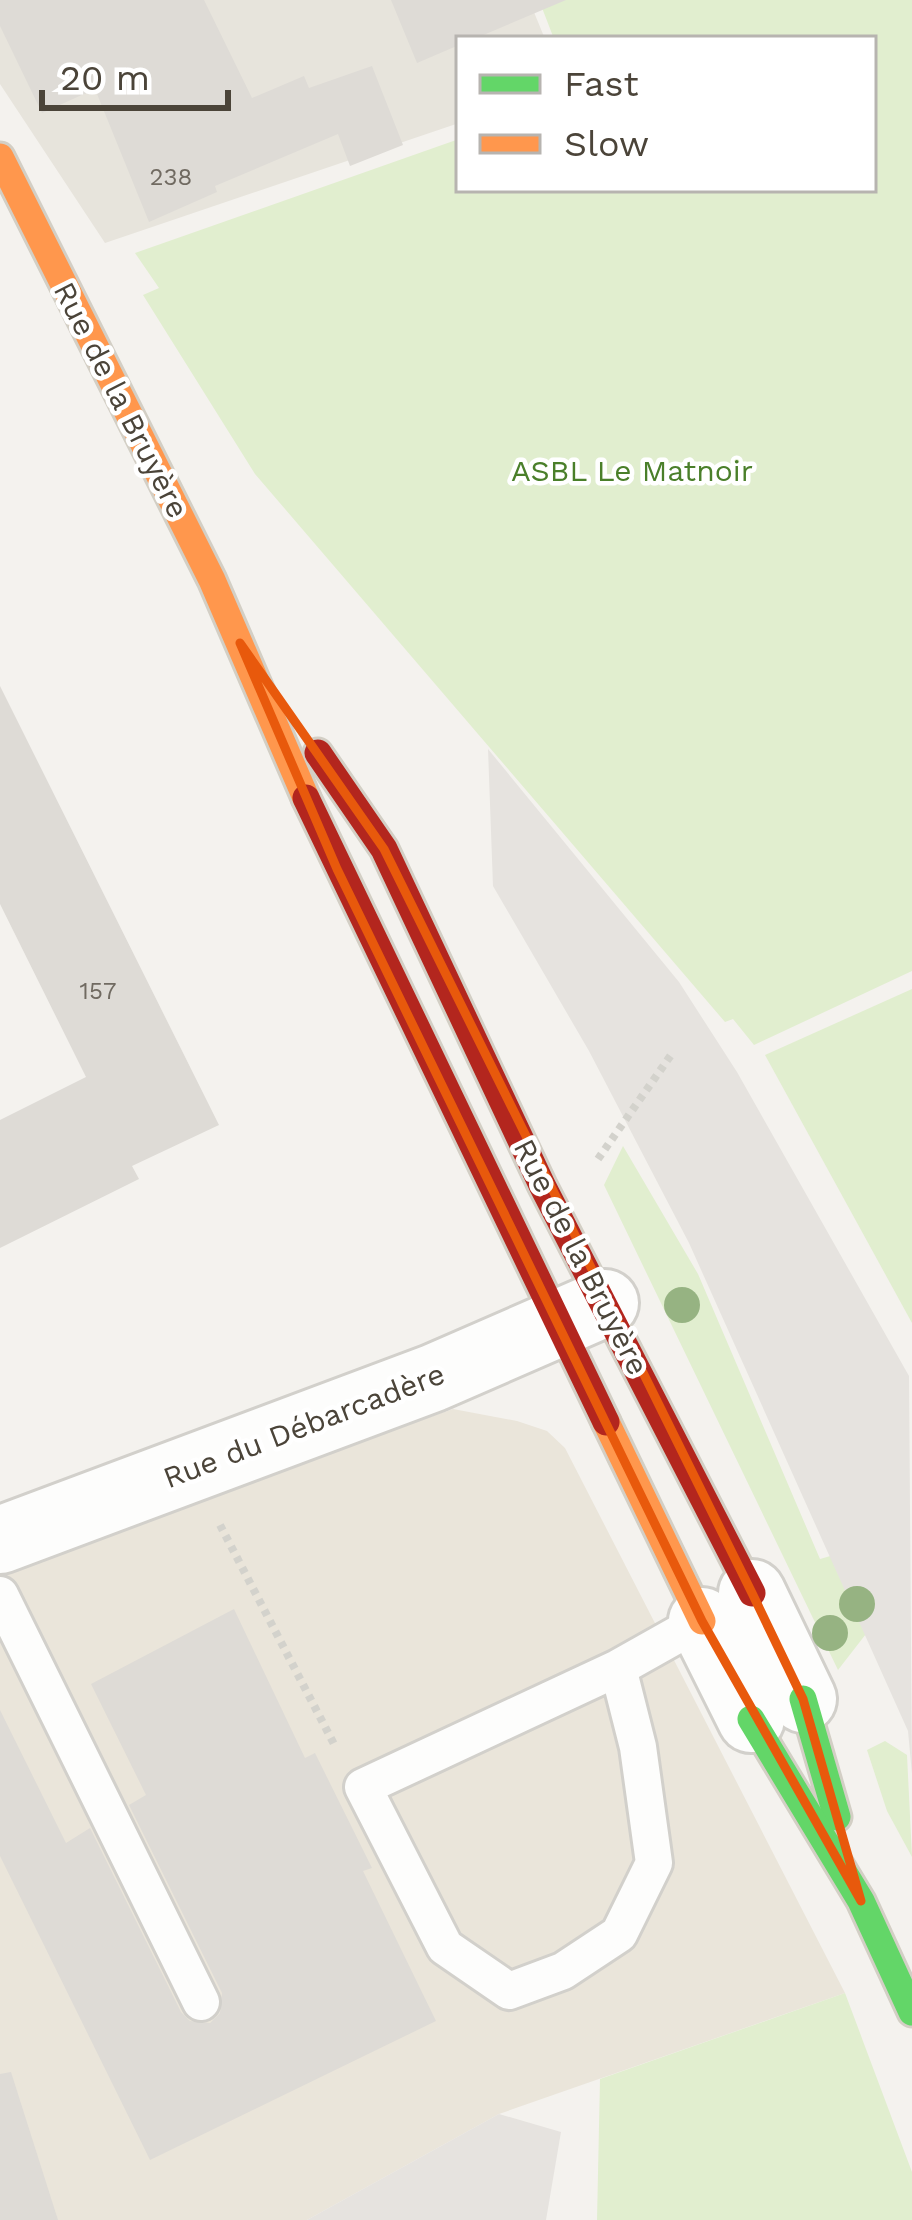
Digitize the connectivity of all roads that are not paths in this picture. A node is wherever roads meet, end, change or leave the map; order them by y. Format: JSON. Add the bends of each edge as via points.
{"nodes":[{"id":1,"x":0,"y":157,"type":"edge"},
{"id":2,"x":239,"y":643,"type":"junction"},
{"id":3,"x":582,"y":1314,"type":"junction"},
{"id":4,"x":0,"y":1540,"type":"edge"},
{"id":5,"x":0,"y":1595,"type":"edge"},
{"id":6,"x":727,"y":1607,"type":"junction"},
{"id":7,"x":618,"y":1668,"type":"junction"},
{"id":8,"x":777,"y":1709,"type":"junction"},
{"id":9,"x":861,"y":1901,"type":"junction"},
{"id":10,"x":201,"y":2002,"type":"dead end"},
{"id":11,"x":912,"y":2012,"type":"edge"}],
"edges":[{"from":1,"to":2,"type":"street","name":"Rue de la Bruyère"},
{"from":2,"to":3,"type":"street","name":"Rue de la Bruyère","via":[[337,869]]},
{"from":2,"to":3,"type":"street","name":"Rue de la Bruyère","via":[[384,849],[542,1185]]},
{"from":3,"to":4,"type":"street","name":"Rue du Débarcadère"},
{"from":3,"to":6,"type":"street","name":"Rue de la Bruyère"},
{"from":3,"to":6,"type":"street","name":"Rue de la Bruyère"},
{"from":5,"to":10,"type":"lane"},
{"from":6,"to":7,"type":"lane"},
{"from":6,"to":8,"type":"street","name":"Rue de la Bruyère"},
{"from":7,"to":7,"type":"lane","via":[[654,1863],[619,1934],[563,1972],[509,1991],[445,1947],[363,1787]]},
{"from":8,"to":9,"type":"street","name":"Rue de la Bruyère"},
{"from":8,"to":9,"type":"street","name":"Rue de la Bruyère"},
{"from":9,"to":11,"type":"street","name":"Rue de la Bruyère"}]}
